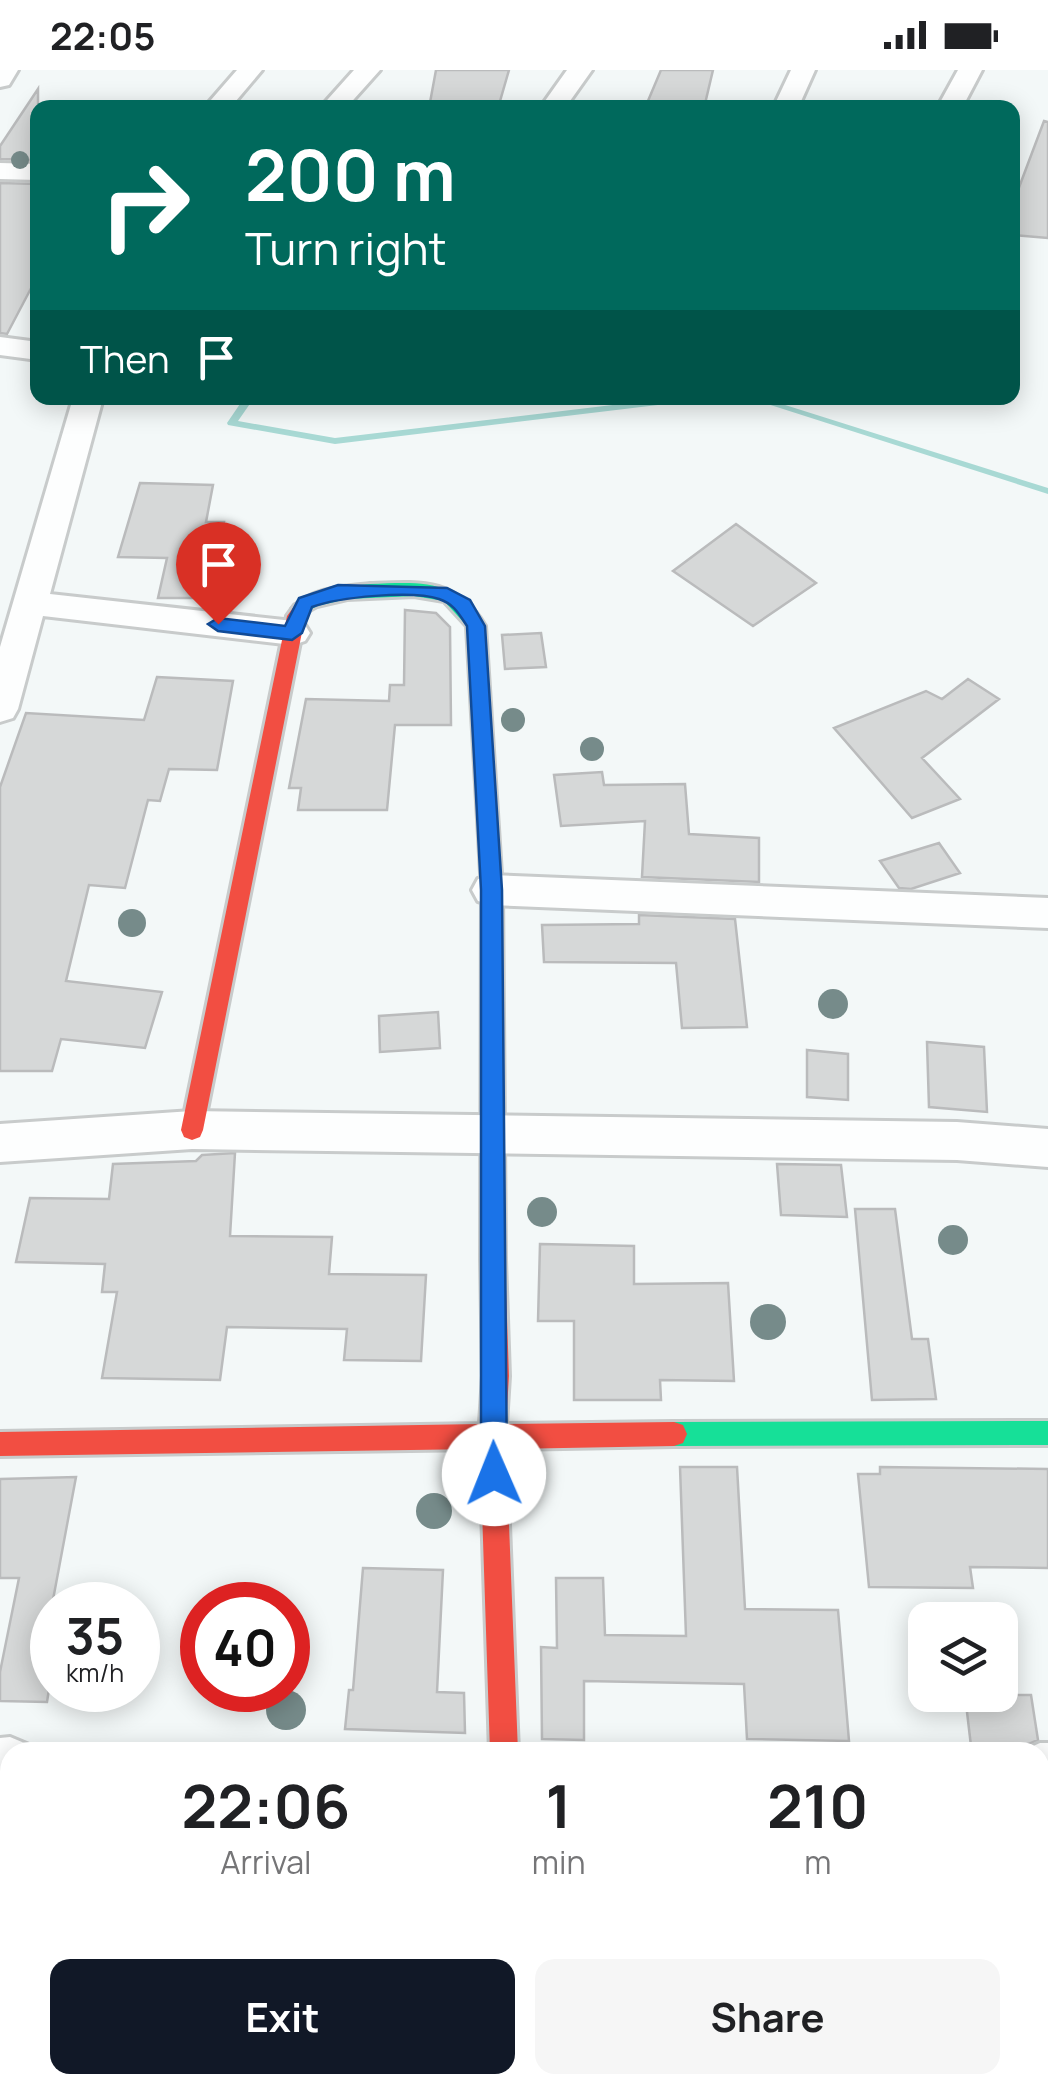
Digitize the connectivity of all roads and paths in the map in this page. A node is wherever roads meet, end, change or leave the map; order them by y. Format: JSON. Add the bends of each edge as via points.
{"nodes":[{"id":1,"x":6,"y":70,"type":"edge"},
{"id":2,"x":250,"y":70,"type":"edge"},
{"id":3,"x":368,"y":70,"type":"edge"},
{"id":4,"x":580,"y":70,"type":"edge"},
{"id":5,"x":803,"y":70,"type":"edge"},
{"id":6,"x":970,"y":70,"type":"edge"},
{"id":7,"x":0,"y":80,"type":"edge"},
{"id":8,"x":223,"y":100,"type":"edge"},
{"id":9,"x":340,"y":100,"type":"edge"},
{"id":10,"x":558,"y":100,"type":"edge"},
{"id":11,"x":789,"y":100,"type":"edge"},
{"id":12,"x":953,"y":100,"type":"edge"},
{"id":13,"x":0,"y":170,"type":"edge"},
{"id":14,"x":30,"y":172,"type":"edge"},
{"id":15,"x":0,"y":346,"type":"edge"},
{"id":16,"x":30,"y":350,"type":"edge"},
{"id":17,"x":86,"y":405,"type":"edge"},
{"id":18,"x":30,"y":603,"type":"junction"},
{"id":19,"x":292,"y":633,"type":"junction"},
{"id":20,"x":0,"y":709,"type":"edge"},
{"id":21,"x":492,"y":890,"type":"junction"},
{"id":22,"x":1048,"y":913,"type":"edge"},
{"id":23,"x":192,"y":1130,"type":"junction"},
{"id":24,"x":490,"y":1133,"type":"junction"},
{"id":25,"x":0,"y":1144,"type":"edge"},
{"id":26,"x":1048,"y":1148,"type":"edge"},
{"id":27,"x":1048,"y":1432,"type":"edge"},
{"id":28,"x":492,"y":1434,"type":"junction"},
{"id":29,"x":0,"y":1444,"type":"edge"},
{"id":30,"x":504,"y":1742,"type":"edge"}],
"edges":[{"from":1,"to":7,"type":"street"},
{"from":2,"to":8,"type":"street"},
{"from":3,"to":9,"type":"street"},
{"from":4,"to":10,"type":"street"},
{"from":5,"to":11,"type":"street"},
{"from":6,"to":12,"type":"street"},
{"from":13,"to":14,"type":"street"},
{"from":15,"to":16,"type":"street"},
{"from":17,"to":18,"type":"street"},
{"from":18,"to":19,"type":"street"},
{"from":18,"to":20,"type":"street"},
{"from":19,"to":21,"type":"street","via":[[306,602],[338,591],[440,592],[463,604],[476,626]]},
{"from":19,"to":23,"type":"street"},
{"from":21,"to":22,"type":"street"},
{"from":21,"to":24,"type":"street"},
{"from":23,"to":24,"type":"street"},
{"from":23,"to":25,"type":"street"},
{"from":24,"to":26,"type":"street"},
{"from":24,"to":28,"type":"street"},
{"from":27,"to":28,"type":"street"},
{"from":28,"to":29,"type":"street"},
{"from":28,"to":30,"type":"street"}]}
